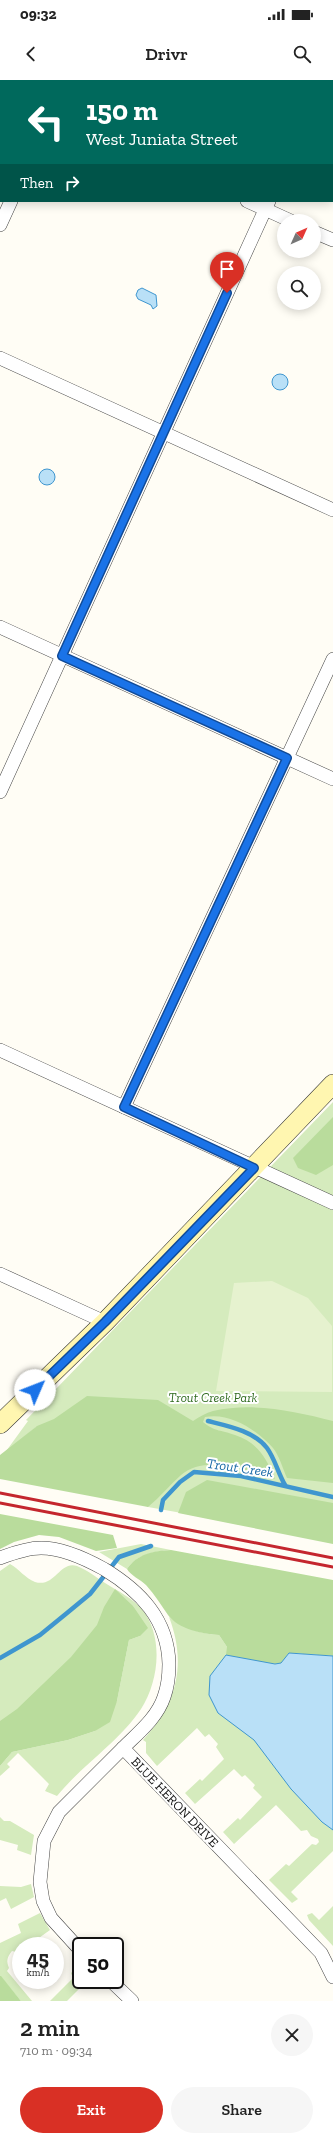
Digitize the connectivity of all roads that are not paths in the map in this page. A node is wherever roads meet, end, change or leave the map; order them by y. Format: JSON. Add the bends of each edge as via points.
{"nodes":[{"id":1,"x":11,"y":202,"type":"edge"},
{"id":2,"x":252,"y":202,"type":"edge"},
{"id":3,"x":267,"y":205,"type":"edge"},
{"id":4,"x":280,"y":214,"type":"edge"},
{"id":5,"x":0,"y":225,"type":"edge"},
{"id":6,"x":321,"y":235,"type":"edge"},
{"id":7,"x":333,"y":240,"type":"edge"},
{"id":8,"x":0,"y":358,"type":"edge"},
{"id":9,"x":164,"y":432,"type":"junction"},
{"id":10,"x":333,"y":510,"type":"edge"},
{"id":11,"x":0,"y":627,"type":"edge"},
{"id":12,"x":62,"y":656,"type":"junction"},
{"id":13,"x":333,"y":659,"type":"edge"},
{"id":14,"x":287,"y":758,"type":"junction"},
{"id":15,"x":333,"y":779,"type":"edge"},
{"id":16,"x":0,"y":792,"type":"edge"},
{"id":17,"x":0,"y":1050,"type":"edge"},
{"id":18,"x":333,"y":1084,"type":"edge"},
{"id":19,"x":124,"y":1107,"type":"junction"},
{"id":20,"x":254,"y":1168,"type":"junction"},
{"id":21,"x":333,"y":1203,"type":"edge"},
{"id":22,"x":0,"y":1274,"type":"edge"},
{"id":23,"x":105,"y":1322,"type":"junction"},
{"id":24,"x":0,"y":1424,"type":"edge"},
{"id":25,"x":0,"y":1558,"type":"edge"},
{"id":26,"x":123,"y":1748,"type":"junction"},
{"id":27,"x":72,"y":1941,"type":"edge"},
{"id":28,"x":333,"y":1978,"type":"edge"},
{"id":29,"x":119,"y":1989,"type":"edge"},
{"id":30,"x":132,"y":2001,"type":"edge"}],
"edges":[{"from":1,"to":5,"type":"street"},
{"from":2,"to":3,"type":"street"},
{"from":3,"to":4,"type":"street"},
{"from":3,"to":9,"type":"street"},
{"from":6,"to":7,"type":"street"},
{"from":8,"to":9,"type":"street"},
{"from":9,"to":10,"type":"street"},
{"from":9,"to":12,"type":"street"},
{"from":11,"to":12,"type":"street"},
{"from":12,"to":14,"type":"street"},
{"from":12,"to":16,"type":"street"},
{"from":13,"to":14,"type":"street"},
{"from":14,"to":15,"type":"street"},
{"from":14,"to":19,"type":"street"},
{"from":17,"to":19,"type":"street"},
{"from":18,"to":20,"type":"main road"},
{"from":19,"to":20,"type":"street"},
{"from":20,"to":21,"type":"street"},
{"from":20,"to":23,"type":"main road"},
{"from":22,"to":23,"type":"street"},
{"from":23,"to":24,"type":"main road"},
{"from":25,"to":26,"type":"street","name":"BLUE HERON DRIVE","via":[[19,1551],[42,1548],[68,1553],[91,1562],[121,1579],[141,1596],[154,1612],[167,1642],[169,1678],[156,1713]]},
{"from":26,"to":27,"type":"street","via":[[59,1812],[44,1840],[40,1882],[43,1901],[51,1918]]},
{"from":26,"to":28,"type":"street","name":"BLUE HERON DRIVE","via":[[321,1953]]},
{"from":29,"to":30,"type":"street"}]}
